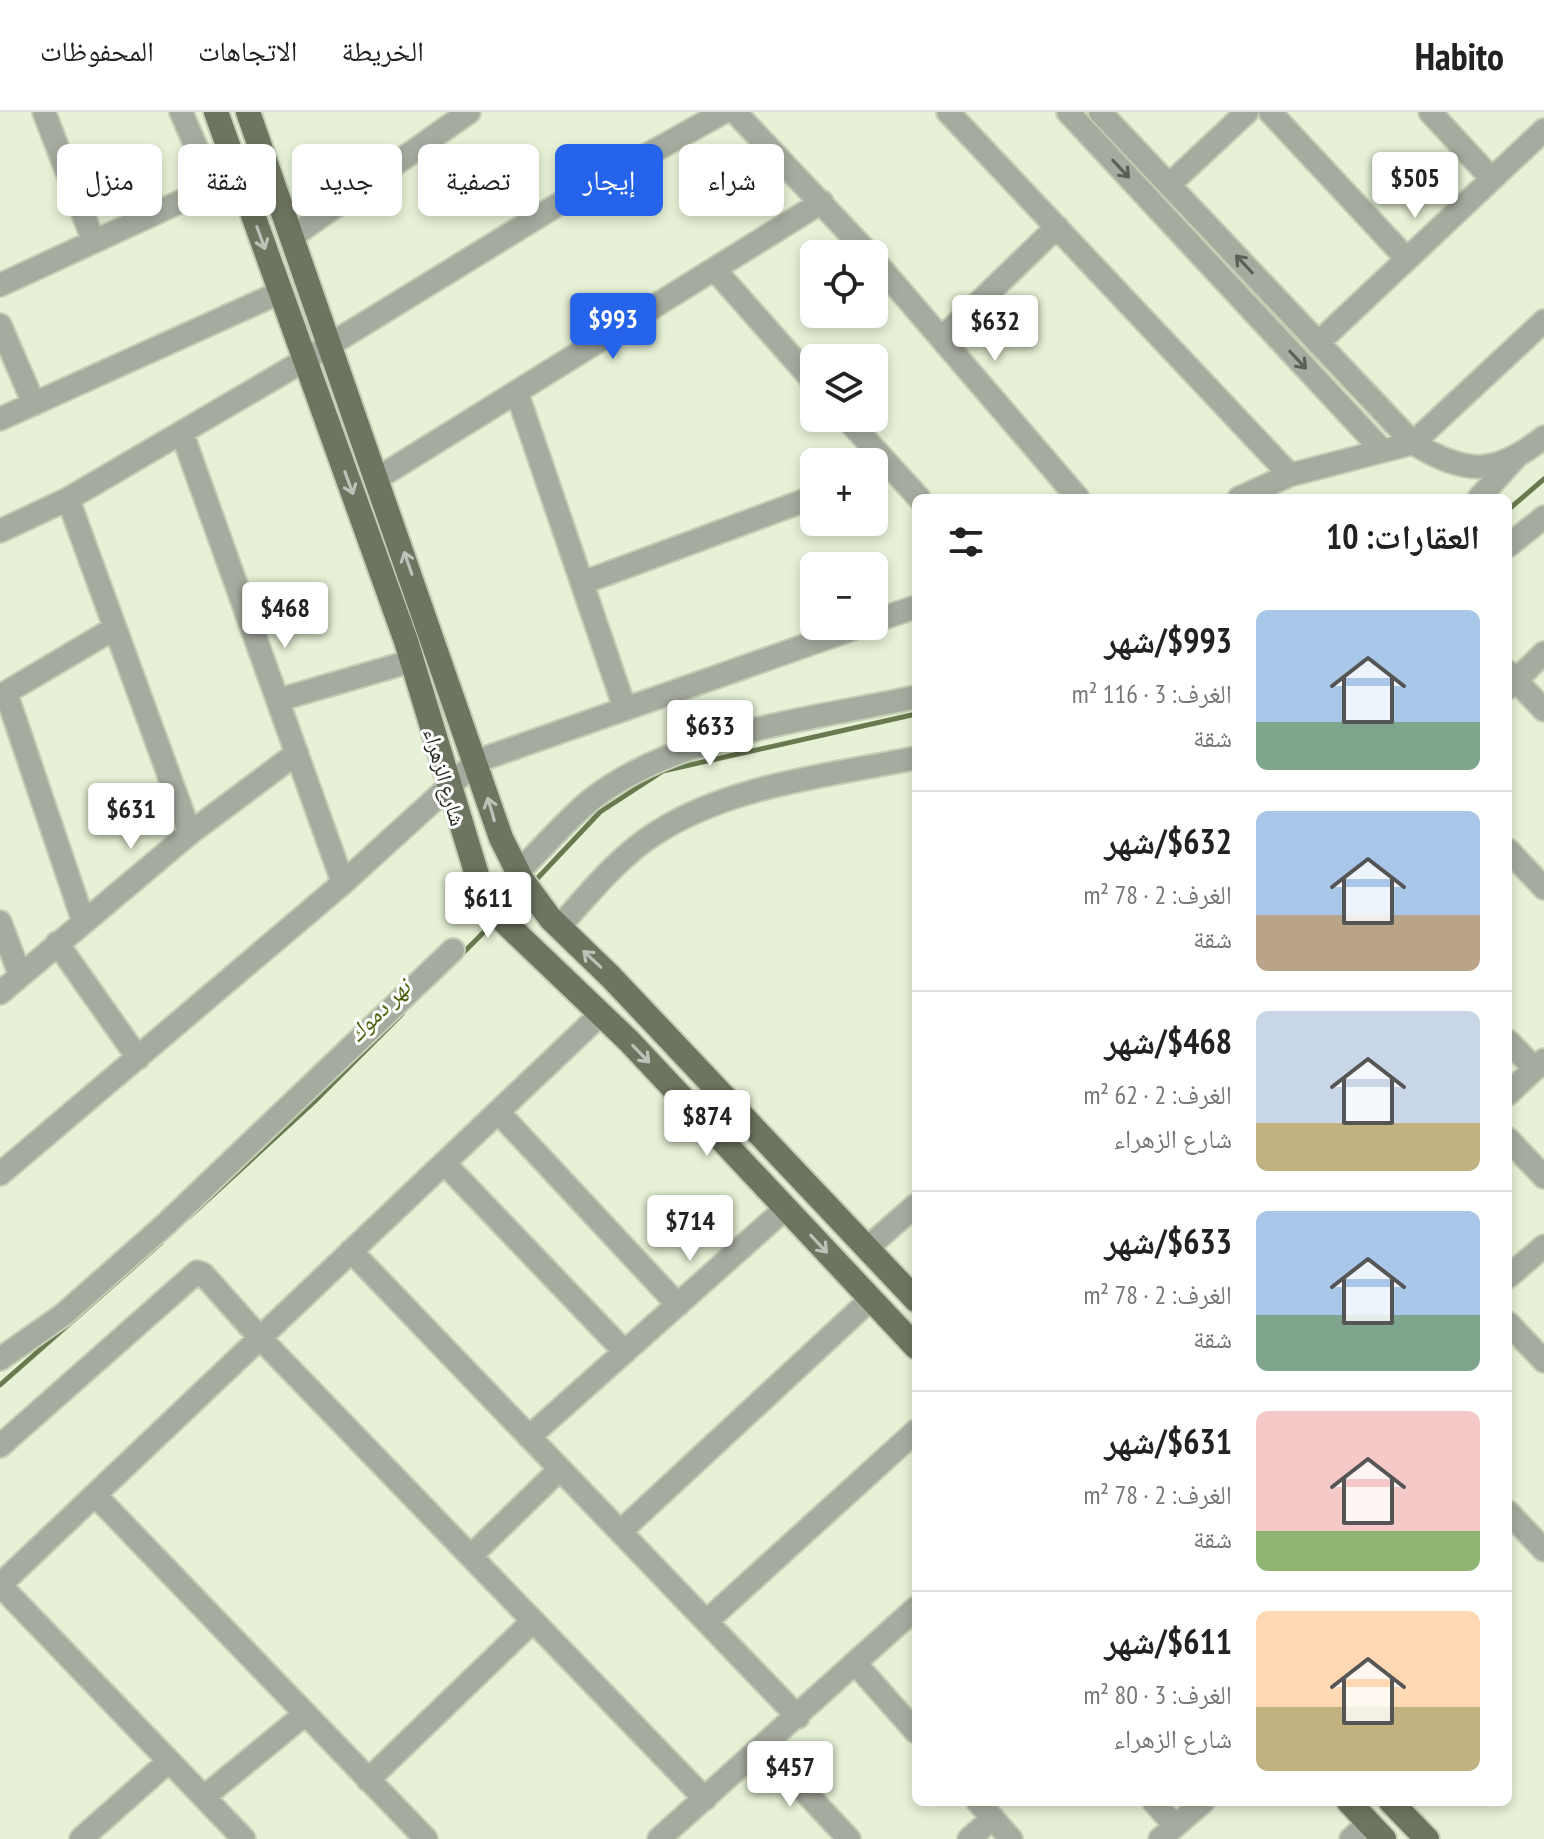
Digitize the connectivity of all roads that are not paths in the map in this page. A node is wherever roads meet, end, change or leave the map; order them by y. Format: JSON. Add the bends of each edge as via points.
{"nodes":[{"id":1,"x":44,"y":112,"type":"edge"},
{"id":2,"x":181,"y":112,"type":"edge"},
{"id":3,"x":216,"y":112,"type":"edge"},
{"id":4,"x":248,"y":112,"type":"edge"},
{"id":5,"x":469,"y":112,"type":"edge"},
{"id":6,"x":724,"y":112,"type":"edge"},
{"id":7,"x":735,"y":112,"type":"edge"},
{"id":8,"x":948,"y":112,"type":"edge"},
{"id":9,"x":1068,"y":112,"type":"edge"},
{"id":10,"x":1100,"y":112,"type":"edge"},
{"id":11,"x":1247,"y":112,"type":"edge"},
{"id":12,"x":1270,"y":112,"type":"edge"},
{"id":13,"x":1430,"y":112,"type":"edge"},
{"id":14,"x":445,"y":119,"type":"edge"},
{"id":15,"x":1541,"y":139,"type":"edge"},
{"id":16,"x":195,"y":144,"type":"edge"},
{"id":17,"x":227,"y":144,"type":"edge"},
{"id":18,"x":1492,"y":179,"type":"junction"},
{"id":19,"x":1169,"y":185,"type":"junction"},
{"id":20,"x":178,"y":202,"type":"edge"},
{"id":21,"x":822,"y":202,"type":"junction"},
{"id":22,"x":253,"y":216,"type":"edge"},
{"id":23,"x":1057,"y":227,"type":"junction"},
{"id":24,"x":293,"y":236,"type":"junction"},
{"id":25,"x":93,"y":240,"type":"junction"},
{"id":26,"x":856,"y":240,"type":"edge"},
{"id":27,"x":1407,"y":259,"type":"junction"},
{"id":28,"x":715,"y":270,"type":"junction"},
{"id":29,"x":888,"y":276,"type":"edge"},
{"id":30,"x":0,"y":285,"type":"edge"},
{"id":31,"x":281,"y":292,"type":"junction"},
{"id":32,"x":1544,"y":321,"type":"edge"},
{"id":33,"x":0,"y":325,"type":"edge"},
{"id":34,"x":943,"y":337,"type":"junction"},
{"id":35,"x":1318,"y":343,"type":"junction"},
{"id":36,"x":331,"y":344,"type":"junction"},
{"id":37,"x":305,"y":360,"type":"junction"},
{"id":38,"x":800,"y":366,"type":"edge"},
{"id":39,"x":517,"y":393,"type":"junction"},
{"id":40,"x":34,"y":404,"type":"junction"},
{"id":41,"x":0,"y":419,"type":"edge"},
{"id":42,"x":182,"y":433,"type":"junction"},
{"id":43,"x":1544,"y":437,"type":"edge"},
{"id":44,"x":1413,"y":443,"type":"junction"},
{"id":45,"x":1382,"y":450,"type":"junction"},
{"id":46,"x":1516,"y":457,"type":"junction"},
{"id":47,"x":1290,"y":475,"type":"junction"},
{"id":48,"x":888,"y":476,"type":"edge"},
{"id":49,"x":378,"y":478,"type":"junction"},
{"id":50,"x":913,"y":494,"type":"edge"},
{"id":51,"x":1075,"y":494,"type":"edge"},
{"id":52,"x":1248,"y":494,"type":"edge"},
{"id":53,"x":1483,"y":494,"type":"edge"},
{"id":54,"x":68,"y":499,"type":"junction"},
{"id":55,"x":800,"y":502,"type":"edge"},
{"id":56,"x":1544,"y":517,"type":"edge"},
{"id":57,"x":0,"y":531,"type":"edge"},
{"id":58,"x":1512,"y":543,"type":"edge"},
{"id":59,"x":582,"y":583,"type":"junction"},
{"id":60,"x":912,"y":608,"type":"edge"},
{"id":61,"x":888,"y":616,"type":"edge"},
{"id":62,"x":115,"y":628,"type":"junction"},
{"id":63,"x":820,"y":640,"type":"edge"},
{"id":64,"x":1544,"y":653,"type":"edge"},
{"id":65,"x":412,"y":661,"type":"junction"},
{"id":66,"x":1512,"y":679,"type":"edge"},
{"id":67,"x":1512,"y":681,"type":"edge"},
{"id":68,"x":3,"y":695,"type":"edge"},
{"id":69,"x":912,"y":698,"type":"edge"},
{"id":70,"x":278,"y":700,"type":"junction"},
{"id":71,"x":624,"y":706,"type":"junction"},
{"id":72,"x":1544,"y":710,"type":"edge"},
{"id":73,"x":297,"y":753,"type":"junction"},
{"id":74,"x":912,"y":759,"type":"edge"},
{"id":75,"x":477,"y":761,"type":"junction"},
{"id":76,"x":449,"y":789,"type":"junction"},
{"id":77,"x":190,"y":833,"type":"junction"},
{"id":78,"x":1512,"y":854,"type":"edge"},
{"id":79,"x":520,"y":876,"type":"junction"},
{"id":80,"x":343,"y":883,"type":"junction"},
{"id":81,"x":1544,"y":888,"type":"edge"},
{"id":82,"x":83,"y":920,"type":"junction"},
{"id":83,"x":0,"y":922,"type":"edge"},
{"id":84,"x":554,"y":922,"type":"junction"},
{"id":85,"x":57,"y":943,"type":"junction"},
{"id":86,"x":453,"y":950,"type":"dead end"},
{"id":87,"x":20,"y":975,"type":"junction"},
{"id":88,"x":0,"y":993,"type":"edge"},
{"id":89,"x":601,"y":1014,"type":"junction"},
{"id":90,"x":1512,"y":1044,"type":"edge"},
{"id":91,"x":138,"y":1058,"type":"junction"},
{"id":92,"x":1539,"y":1064,"type":"edge"},
{"id":93,"x":1512,"y":1090,"type":"edge"},
{"id":94,"x":498,"y":1112,"type":"junction"},
{"id":95,"x":1512,"y":1143,"type":"edge"},
{"id":96,"x":444,"y":1163,"type":"junction"},
{"id":97,"x":0,"y":1174,"type":"edge"},
{"id":98,"x":1544,"y":1177,"type":"edge"},
{"id":99,"x":786,"y":1208,"type":"junction"},
{"id":100,"x":912,"y":1209,"type":"edge"},
{"id":101,"x":1544,"y":1246,"type":"edge"},
{"id":102,"x":867,"y":1248,"type":"junction"},
{"id":103,"x":351,"y":1251,"type":"junction"},
{"id":104,"x":1512,"y":1274,"type":"edge"},
{"id":105,"x":912,"y":1296,"type":"edge"},
{"id":106,"x":871,"y":1299,"type":"junction"},
{"id":107,"x":678,"y":1305,"type":"junction"},
{"id":108,"x":1512,"y":1327,"type":"edge"},
{"id":109,"x":260,"y":1338,"type":"junction"},
{"id":110,"x":912,"y":1343,"type":"edge"},
{"id":111,"x":625,"y":1352,"type":"junction"},
{"id":112,"x":0,"y":1359,"type":"edge"},
{"id":113,"x":1544,"y":1361,"type":"edge"},
{"id":114,"x":912,"y":1435,"type":"edge"},
{"id":115,"x":529,"y":1437,"type":"junction"},
{"id":116,"x":0,"y":1446,"type":"edge"},
{"id":117,"x":560,"y":1469,"type":"junction"},
{"id":118,"x":95,"y":1495,"type":"junction"},
{"id":119,"x":1512,"y":1516,"type":"edge"},
{"id":120,"x":621,"y":1531,"type":"junction"},
{"id":121,"x":1544,"y":1550,"type":"edge"},
{"id":122,"x":471,"y":1556,"type":"junction"},
{"id":123,"x":0,"y":1585,"type":"edge"},
{"id":124,"x":912,"y":1612,"type":"edge"},
{"id":125,"x":708,"y":1620,"type":"junction"},
{"id":126,"x":533,"y":1621,"type":"junction"},
{"id":127,"x":855,"y":1663,"type":"junction"},
{"id":128,"x":304,"y":1715,"type":"junction"},
{"id":129,"x":798,"y":1717,"type":"junction"},
{"id":130,"x":912,"y":1727,"type":"edge"},
{"id":131,"x":764,"y":1748,"type":"junction"},
{"id":132,"x":169,"y":1761,"type":"junction"},
{"id":133,"x":368,"y":1780,"type":"junction"},
{"id":134,"x":204,"y":1797,"type":"junction"},
{"id":135,"x":705,"y":1799,"type":"junction"},
{"id":136,"x":1156,"y":1806,"type":"edge"},
{"id":137,"x":1198,"y":1806,"type":"edge"},
{"id":138,"x":1351,"y":1806,"type":"edge"},
{"id":139,"x":1395,"y":1806,"type":"edge"},
{"id":140,"x":986,"y":1810,"type":"edge"},
{"id":141,"x":1168,"y":1832,"type":"edge"},
{"id":142,"x":1368,"y":1834,"type":"edge"},
{"id":143,"x":81,"y":1839,"type":"edge"},
{"id":144,"x":244,"y":1839,"type":"edge"},
{"id":145,"x":426,"y":1839,"type":"edge"},
{"id":146,"x":659,"y":1839,"type":"edge"},
{"id":147,"x":849,"y":1839,"type":"edge"},
{"id":148,"x":969,"y":1839,"type":"edge"},
{"id":149,"x":1011,"y":1839,"type":"edge"},
{"id":150,"x":1427,"y":1839,"type":"edge"}],
"edges":[{"from":1,"to":25,"type":"street"},
{"from":2,"to":16,"type":"street"},
{"from":3,"to":17,"type":"main road","name":"شارع الزهراء"},
{"from":4,"to":24,"type":"main road","name":"شارع الزهراء"},
{"from":5,"to":14,"type":"street"},
{"from":6,"to":36,"type":"street","via":[[559,204]]},
{"from":7,"to":21,"type":"street"},
{"from":8,"to":23,"type":"street"},
{"from":9,"to":45,"type":"street","one_way":true},
{"from":10,"to":19,"type":"street"},
{"from":11,"to":19,"type":"street"},
{"from":12,"to":27,"type":"street"},
{"from":13,"to":18,"type":"street"},
{"from":14,"to":24,"type":"street"},
{"from":15,"to":18,"type":"street"},
{"from":18,"to":27,"type":"street"},
{"from":35,"to":19,"type":"street","one_way":true},
{"from":20,"to":25,"type":"street"},
{"from":21,"to":26,"type":"street"},
{"from":21,"to":28,"type":"street"},
{"from":22,"to":31,"type":"main road","name":"شارع الزهراء","one_way":true},
{"from":23,"to":34,"type":"street"},
{"from":23,"to":47,"type":"street"},
{"from":24,"to":36,"type":"main road","name":"شارع الزهراء"},
{"from":25,"to":30,"type":"street"},
{"from":27,"to":35,"type":"street"},
{"from":28,"to":38,"type":"street"},
{"from":28,"to":39,"type":"street"},
{"from":29,"to":34,"type":"street"},
{"from":31,"to":37,"type":"main road","name":"شارع الزهراء"},
{"from":31,"to":40,"type":"street"},
{"from":32,"to":44,"type":"street"},
{"from":33,"to":40,"type":"street"},
{"from":34,"to":51,"type":"street"},
{"from":35,"to":44,"type":"street"},
{"from":36,"to":37,"type":"street"},
{"from":36,"to":49,"type":"main road","name":"شارع الزهراء"},
{"from":37,"to":42,"type":"street"},
{"from":37,"to":65,"type":"main road","name":"شارع الزهراء","one_way":true},
{"from":39,"to":49,"type":"street"},
{"from":39,"to":59,"type":"street"},
{"from":40,"to":41,"type":"street"},
{"from":42,"to":54,"type":"street"},
{"from":42,"to":70,"type":"street"},
{"from":43,"to":46,"type":"street"},
{"from":44,"to":45,"type":"street"},
{"from":44,"to":46,"type":"street","via":[[1444,461],[1475,468]]},
{"from":45,"to":47,"type":"street"},
{"from":46,"to":53,"type":"street"},
{"from":47,"to":52,"type":"street"},
{"from":48,"to":50,"type":"street"},
{"from":75,"to":49,"type":"main road","name":"شارع الزهراء","one_way":true},
{"from":54,"to":57,"type":"street"},
{"from":54,"to":62,"type":"street"},
{"from":55,"to":59,"type":"street"},
{"from":56,"to":58,"type":"street"},
{"from":59,"to":71,"type":"street"},
{"from":60,"to":61,"type":"street"},
{"from":62,"to":68,"type":"street"},
{"from":62,"to":77,"type":"street"},
{"from":63,"to":71,"type":"street"},
{"from":64,"to":66,"type":"street"},
{"from":65,"to":70,"type":"street"},
{"from":65,"to":76,"type":"main road","name":"شارع الزهراء"},
{"from":67,"to":72,"type":"street"},
{"from":68,"to":82,"type":"street"},
{"from":69,"to":79,"type":"street","via":[[757,730],[641,769],[591,800]]},
{"from":70,"to":73,"type":"street"},
{"from":71,"to":75,"type":"street"},
{"from":73,"to":77,"type":"street"},
{"from":73,"to":80,"type":"street"},
{"from":74,"to":84,"type":"street","via":[[772,789],[693,814],[625,856]]},
{"from":75,"to":76,"type":"street"},
{"from":79,"to":75,"type":"main road","name":"شارع الزهراء","one_way":true,"via":[[501,838]]},
{"from":76,"to":80,"type":"street"},
{"from":76,"to":89,"type":"main road","name":"شارع الزهراء","via":[[489,906]]},
{"from":77,"to":82,"type":"street"},
{"from":78,"to":81,"type":"street"},
{"from":79,"to":84,"type":"main road","name":"شارع الزهراء"},
{"from":80,"to":91,"type":"street"},
{"from":82,"to":85,"type":"street"},
{"from":83,"to":87,"type":"street"},
{"from":102,"to":84,"type":"main road","name":"شارع الزهراء","one_way":true},
{"from":85,"to":87,"type":"street"},
{"from":85,"to":91,"type":"street"},
{"from":86,"to":112,"type":"street","via":[[166,1224],[63,1315]]},
{"from":87,"to":88,"type":"street"},
{"from":89,"to":94,"type":"street"},
{"from":89,"to":99,"type":"main road","name":"شارع الزهراء","one_way":true},
{"from":90,"to":92,"type":"street"},
{"from":91,"to":97,"type":"street"},
{"from":92,"to":93,"type":"street"},
{"from":94,"to":96,"type":"street"},
{"from":94,"to":107,"type":"street"},
{"from":95,"to":98,"type":"street"},
{"from":96,"to":103,"type":"street"},
{"from":96,"to":111,"type":"street"},
{"from":99,"to":106,"type":"main road","name":"شارع الزهراء","one_way":true},
{"from":99,"to":107,"type":"street"},
{"from":100,"to":102,"type":"street"},
{"from":101,"to":104,"type":"street"},
{"from":102,"to":105,"type":"main road","name":"شارع الزهراء"},
{"from":103,"to":109,"type":"street"},
{"from":103,"to":115,"type":"street"},
{"from":106,"to":110,"type":"main road","name":"شارع الزهراء"},
{"from":106,"to":120,"type":"street"},
{"from":107,"to":111,"type":"street"},
{"from":108,"to":113,"type":"street"},
{"from":109,"to":116,"type":"street","via":[[207,1276],[197,1272]]},
{"from":109,"to":118,"type":"street"},
{"from":109,"to":122,"type":"street"},
{"from":111,"to":115,"type":"street"},
{"from":114,"to":125,"type":"street"},
{"from":115,"to":117,"type":"street"},
{"from":117,"to":120,"type":"street"},
{"from":117,"to":122,"type":"street"},
{"from":118,"to":123,"type":"street"},
{"from":118,"to":128,"type":"street"},
{"from":119,"to":121,"type":"street"},
{"from":120,"to":125,"type":"street"},
{"from":122,"to":126,"type":"street"},
{"from":123,"to":132,"type":"street"},
{"from":124,"to":127,"type":"street"},
{"from":125,"to":129,"type":"street"},
{"from":126,"to":133,"type":"street"},
{"from":126,"to":135,"type":"street"},
{"from":127,"to":129,"type":"street"},
{"from":127,"to":130,"type":"street"},
{"from":128,"to":133,"type":"street"},
{"from":128,"to":134,"type":"street"},
{"from":129,"to":131,"type":"street"},
{"from":131,"to":135,"type":"street"},
{"from":131,"to":147,"type":"street"},
{"from":132,"to":134,"type":"street"},
{"from":132,"to":143,"type":"street"},
{"from":133,"to":145,"type":"street"},
{"from":134,"to":144,"type":"street"},
{"from":135,"to":146,"type":"street"},
{"from":136,"to":141,"type":"street"},
{"from":137,"to":141,"type":"street"},
{"from":138,"to":142,"type":"main road"},
{"from":139,"to":150,"type":"main road"},
{"from":140,"to":148,"type":"street"},
{"from":140,"to":149,"type":"street"}]}
